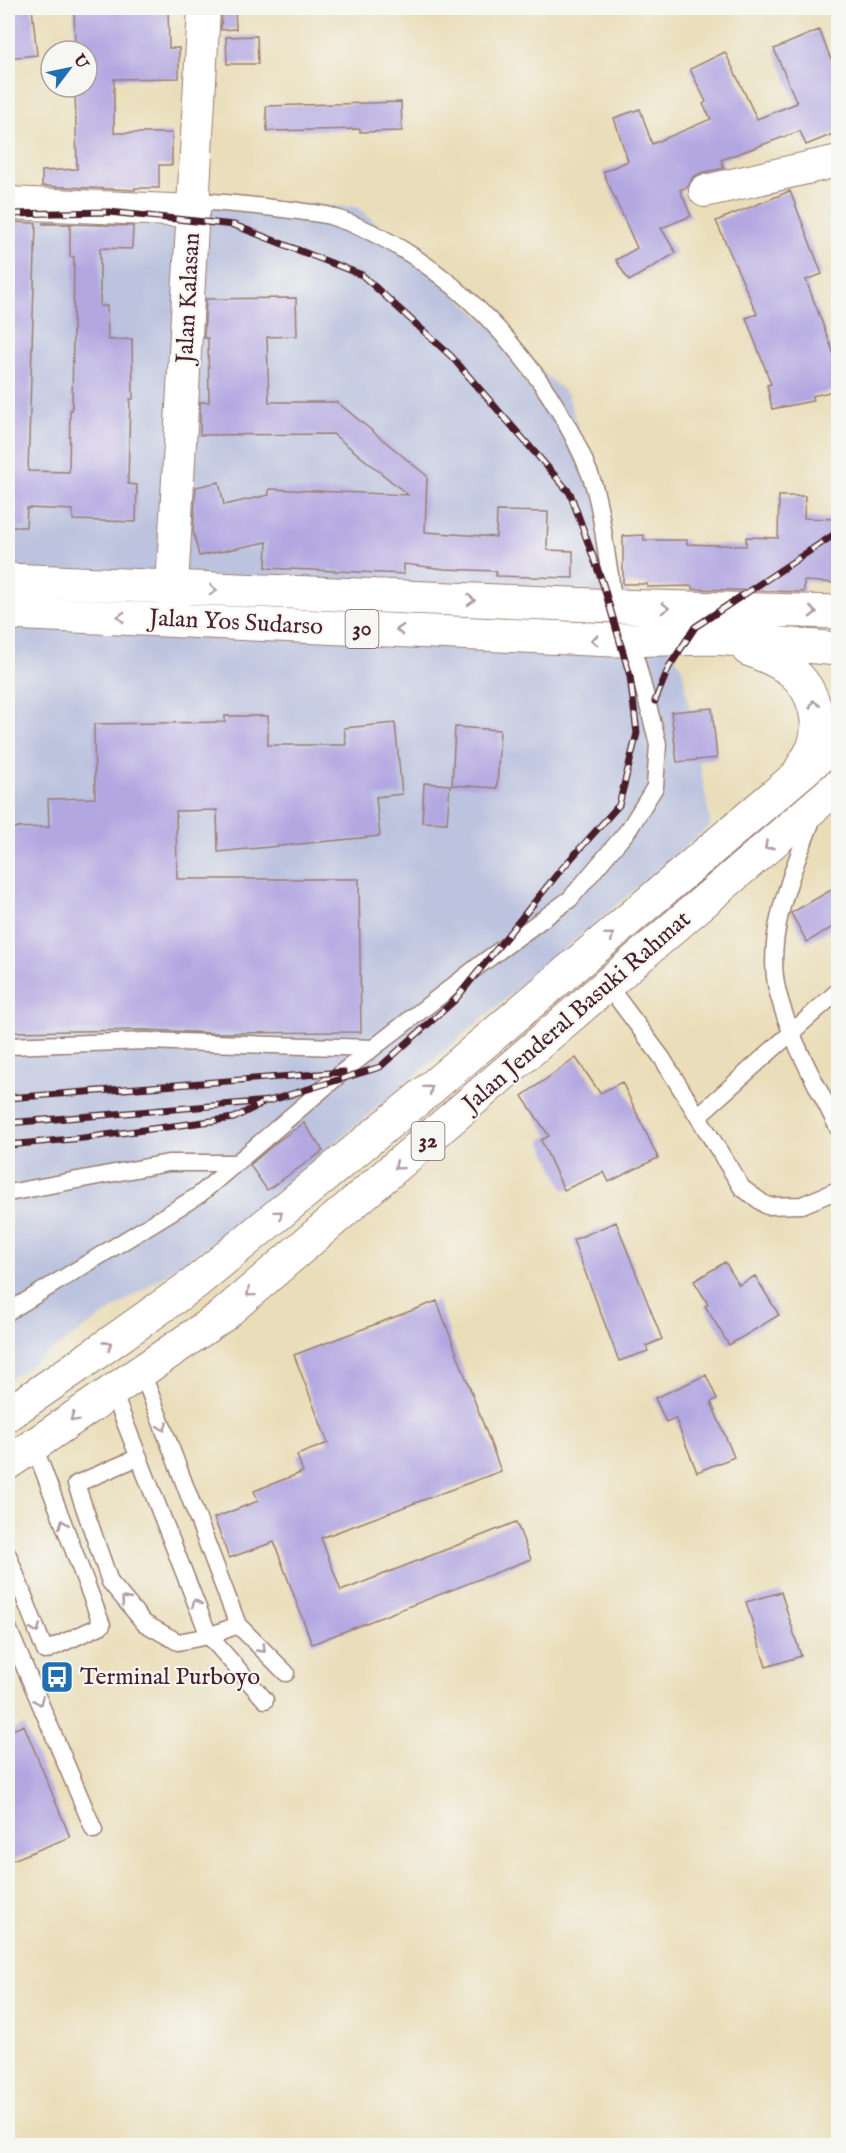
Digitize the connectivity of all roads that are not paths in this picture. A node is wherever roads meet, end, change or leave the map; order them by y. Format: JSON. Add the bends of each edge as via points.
{"nodes":[{"id":1,"x":204,"y":8,"type":"edge"},
{"id":2,"x":838,"y":164,"type":"edge"},
{"id":3,"x":705,"y":191,"type":"dead end"},
{"id":4,"x":8,"y":203,"type":"edge"},
{"id":5,"x":194,"y":206,"type":"junction"},
{"id":6,"x":8,"y":580,"type":"edge"},
{"id":7,"x":173,"y":604,"type":"junction"},
{"id":8,"x":615,"y":606,"type":"junction"},
{"id":9,"x":838,"y":612,"type":"edge"},
{"id":10,"x":8,"y":613,"type":"edge"},
{"id":11,"x":714,"y":624,"type":"junction"},
{"id":12,"x":632,"y":640,"type":"junction"},
{"id":13,"x":834,"y":654,"type":"edge"},
{"id":14,"x":838,"y":741,"type":"edge"},
{"id":15,"x":796,"y":777,"type":"junction"},
{"id":16,"x":831,"y":787,"type":"edge"},
{"id":17,"x":584,"y":958,"type":"junction"},
{"id":18,"x":608,"y":985,"type":"junction"},
{"id":19,"x":838,"y":991,"type":"edge"},
{"id":20,"x":792,"y":1033,"type":"junction"},
{"id":21,"x":8,"y":1046,"type":"edge"},
{"id":22,"x":373,"y":1048,"type":"junction"},
{"id":23,"x":698,"y":1116,"type":"junction"},
{"id":24,"x":838,"y":1128,"type":"edge"},
{"id":25,"x":236,"y":1162,"type":"junction"},
{"id":26,"x":838,"y":1190,"type":"edge"},
{"id":27,"x":8,"y":1193,"type":"edge"},
{"id":28,"x":8,"y":1311,"type":"edge"},
{"id":29,"x":142,"y":1372,"type":"junction"},
{"id":30,"x":113,"y":1392,"type":"junction"},
{"id":31,"x":8,"y":1414,"type":"edge"},
{"id":32,"x":21,"y":1454,"type":"edge"},
{"id":33,"x":140,"y":1456,"type":"junction"},
{"id":34,"x":8,"y":1555,"type":"edge"},
{"id":35,"x":238,"y":1625,"type":"junction"},
{"id":36,"x":8,"y":1628,"type":"edge"},
{"id":37,"x":209,"y":1636,"type":"junction"},
{"id":38,"x":286,"y":1673,"type":"dead end"},
{"id":39,"x":265,"y":1700,"type":"dead end"},
{"id":40,"x":94,"y":1830,"type":"dead end"}],
"edges":[{"from":1,"to":5,"type":"street","name":"Jalan Kalasan"},
{"from":2,"to":3,"type":"street"},
{"from":4,"to":5,"type":"street"},
{"from":5,"to":7,"type":"street","name":"Jalan Kalasan"},
{"from":5,"to":8,"type":"lane","via":[[284,209],[327,215],[367,229],[404,250],[480,311],[516,348],[542,384],[582,454],[594,488]]},
{"from":6,"to":7,"type":"highway","name":"Jalan Yos Sudarso","number":"30"},
{"from":7,"to":8,"type":"highway","name":"Jalan Yos Sudarso","number":"30","one_way":true},
{"from":7,"to":10,"type":"highway","name":"Jalan Yos Sudarso","number":"30","one_way":true},
{"from":12,"to":7,"type":"highway","name":"Jalan Yos Sudarso","number":"30","one_way":true},
{"from":8,"to":11,"type":"highway","name":"Jalan Yos Sudarso","number":"30","one_way":true},
{"from":8,"to":12,"type":"lane"},
{"from":11,"to":9,"type":"highway","number":"30","one_way":true},
{"from":11,"to":12,"type":"highway","name":"Jalan Yos Sudarso","number":"30"},
{"from":11,"to":13,"type":"highway","number":"30","via":[[794,632]]},
{"from":15,"to":11,"type":"highway","number":"30","one_way":true,"via":[[814,747],[818,720],[811,693],[794,672]]},
{"from":12,"to":22,"type":"lane","via":[[658,744],[655,787],[629,829],[570,899]]},
{"from":14,"to":15,"type":"highway","number":"32"},
{"from":17,"to":15,"type":"highway","name":"Jalan Jenderal Basuki Rahmat","number":"32","one_way":true},
{"from":16,"to":18,"type":"highway","name":"Jalan Jenderal Basuki Rahmat","number":"32","one_way":true},
{"from":16,"to":20,"type":"lane","via":[[778,923],[774,952],[778,992]]},
{"from":17,"to":18,"type":"lane"},
{"from":31,"to":17,"type":"highway","name":"Jalan Jenderal Basuki Rahmat","number":"32","one_way":true,"via":[[195,1283]]},
{"from":18,"to":23,"type":"lane","via":[[662,1058]]},
{"from":18,"to":29,"type":"highway","name":"Jalan Jenderal Basuki Rahmat","number":"32","one_way":true,"via":[[222,1316]]},
{"from":19,"to":20,"type":"lane"},
{"from":20,"to":23,"type":"lane"},
{"from":20,"to":24,"type":"lane"},
{"from":21,"to":22,"type":"lane","via":[[145,1041]]},
{"from":22,"to":25,"type":"lane"},
{"from":23,"to":26,"type":"lane","via":[[742,1188],[767,1206],[802,1205]]},
{"from":25,"to":27,"type":"lane","via":[[168,1163]]},
{"from":25,"to":28,"type":"lane","via":[[199,1195]]},
{"from":29,"to":30,"type":"highway","name":"Jalan Jenderal Basuki Rahmat","number":"32"},
{"from":29,"to":35,"type":"lane","one_way":true},
{"from":30,"to":32,"type":"highway","name":"Jalan Jenderal Basuki Rahmat","number":"32","one_way":true},
{"from":30,"to":33,"type":"lane"},
{"from":34,"to":32,"type":"lane","one_way":true,"via":[[45,1651],[102,1625]]},
{"from":37,"to":33,"type":"lane","one_way":true},
{"from":37,"to":33,"type":"lane","one_way":true,"via":[[178,1642],[144,1623],[110,1582],[76,1484]]},
{"from":35,"to":37,"type":"lane"},
{"from":35,"to":38,"type":"lane","one_way":true},
{"from":36,"to":40,"type":"lane","one_way":true},
{"from":37,"to":39,"type":"lane"}]}
